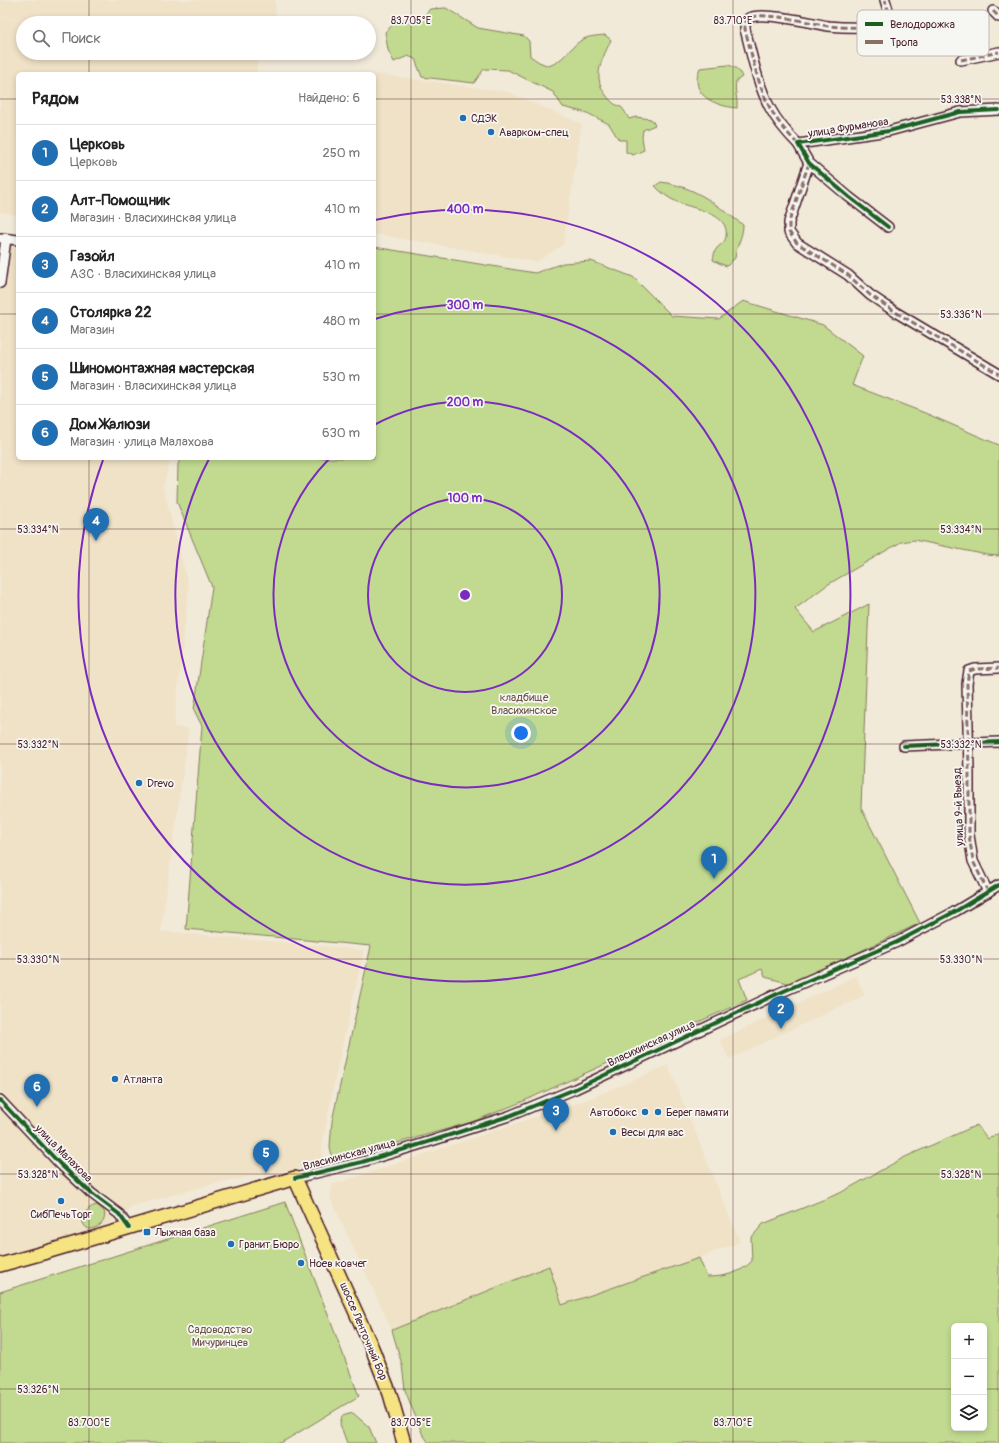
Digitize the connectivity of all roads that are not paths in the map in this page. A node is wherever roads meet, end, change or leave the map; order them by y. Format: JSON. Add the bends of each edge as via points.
{"nodes":[{"id":1,"x":885,"y":0,"type":"edge"},
{"id":2,"x":888,"y":10,"type":"edge"},
{"id":3,"x":857,"y":27,"type":"edge"},
{"id":4,"x":999,"y":52,"type":"edge"},
{"id":5,"x":989,"y":54,"type":"edge"},
{"id":6,"x":980,"y":56,"type":"edge"},
{"id":7,"x":961,"y":60,"type":"dead end"},
{"id":8,"x":999,"y":110,"type":"edge"},
{"id":9,"x":798,"y":144,"type":"junction"},
{"id":10,"x":809,"y":162,"type":"junction"},
{"id":11,"x":888,"y":227,"type":"dead end"},
{"id":12,"x":3,"y":238,"type":"edge"},
{"id":13,"x":16,"y":240,"type":"edge"},
{"id":14,"x":0,"y":283,"type":"edge"},
{"id":15,"x":999,"y":374,"type":"edge"},
{"id":16,"x":999,"y":668,"type":"edge"},
{"id":17,"x":999,"y":742,"type":"edge"},
{"id":18,"x":968,"y":744,"type":"junction"},
{"id":19,"x":904,"y":746,"type":"dead end"},
{"id":20,"x":999,"y":885,"type":"edge"},
{"id":21,"x":988,"y":892,"type":"junction"},
{"id":22,"x":0,"y":1100,"type":"edge"},
{"id":23,"x":295,"y":1178,"type":"junction"},
{"id":24,"x":129,"y":1228,"type":"junction"},
{"id":25,"x":0,"y":1265,"type":"edge"},
{"id":26,"x":404,"y":1443,"type":"edge"}],
"edges":[{"from":1,"to":2,"type":"street"},
{"from":3,"to":9,"type":"street","via":[[828,26],[791,18],[758,16],[745,22],[756,70],[770,108],[784,130]]},
{"from":4,"to":5,"type":"street"},
{"from":6,"to":7,"type":"street"},
{"from":8,"to":9,"type":"street","name":"улица Фурманова","via":[[960,112],[889,131]]},
{"from":9,"to":10,"type":"street","name":"улица Фурманова"},
{"from":10,"to":11,"type":"street","name":"улица Фурманова"},
{"from":10,"to":15,"type":"street","via":[[788,222],[788,232],[796,243],[848,275],[870,295],[891,309]]},
{"from":12,"to":13,"type":"street"},
{"from":12,"to":14,"type":"street"},
{"from":16,"to":18,"type":"street","name":"улица 9-й Выезд","via":[[969,671],[966,694]]},
{"from":17,"to":18,"type":"street"},
{"from":18,"to":19,"type":"street"},
{"from":18,"to":21,"type":"street","name":"улица 9-й Выезд","via":[[969,835],[973,861]]},
{"from":20,"to":21,"type":"street","name":"Власихинская улица"},
{"from":21,"to":23,"type":"street","name":"Власихинская улица","via":[[897,942],[509,1116],[362,1162]]},
{"from":22,"to":24,"type":"street","name":"улица Малахова","via":[[60,1164],[91,1193],[119,1214]]},
{"from":23,"to":24,"type":"highway","name":"Власихинская улица"},
{"from":23,"to":26,"type":"highway","name":"шоссе Ленточный Бор","via":[[372,1348],[390,1394]]},
{"from":24,"to":25,"type":"highway","name":"Власихинская улица"}]}
